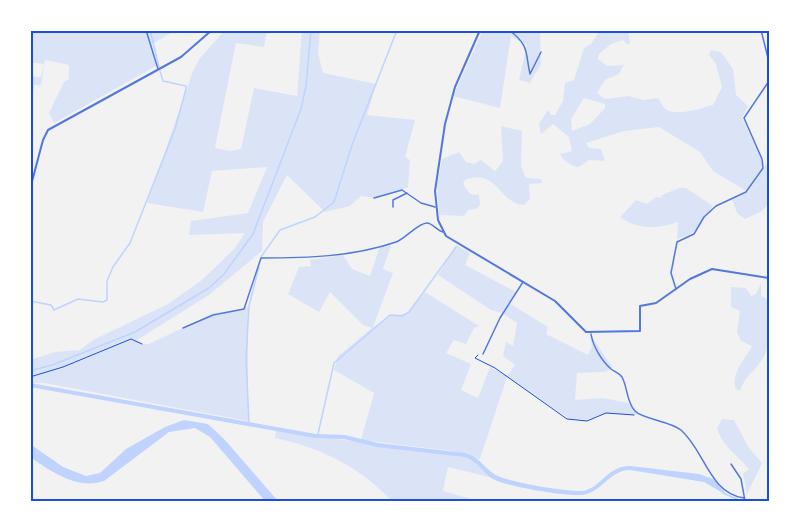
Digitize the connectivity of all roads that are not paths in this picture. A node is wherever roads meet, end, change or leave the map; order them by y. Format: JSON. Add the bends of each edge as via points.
{"nodes":[{"id":1,"x":146,"y":30,"type":"edge"},
{"id":2,"x":212,"y":30,"type":"edge"},
{"id":3,"x":480,"y":30,"type":"edge"},
{"id":4,"x":509,"y":30,"type":"edge"},
{"id":5,"x":761,"y":30,"type":"edge"},
{"id":6,"x":541,"y":52,"type":"dead end"},
{"id":7,"x":769,"y":62,"type":"edge"},
{"id":8,"x":158,"y":70,"type":"junction"},
{"id":9,"x":769,"y":81,"type":"edge"},
{"id":10,"x":30,"y":189,"type":"edge"},
{"id":11,"x":408,"y":192,"type":"junction"},
{"id":12,"x":374,"y":198,"type":"dead end"},
{"id":13,"x":393,"y":207,"type":"dead end"},
{"id":14,"x":436,"y":207,"type":"junction"},
{"id":15,"x":443,"y":232,"type":"junction"},
{"id":16,"x":769,"y":278,"type":"edge"},
{"id":17,"x":523,"y":282,"type":"junction"},
{"id":18,"x":676,"y":290,"type":"junction"},
{"id":19,"x":183,"y":328,"type":"dead end"},
{"id":20,"x":591,"y":333,"type":"junction"},
{"id":21,"x":483,"y":354,"type":"road end"},
{"id":22,"x":731,"y":464,"type":"dead end"},
{"id":23,"x":745,"y":500,"type":"edge"}],
"edges":[{"from":1,"to":8,"type":"street"},
{"from":2,"to":8,"type":"street","via":[[187,53]]},
{"from":3,"to":14,"type":"street","via":[[451,99],[436,179]]},
{"from":4,"to":6,"type":"street","via":[[526,46],[530,74]]},
{"from":5,"to":7,"type":"street"},
{"from":8,"to":10,"type":"street","via":[[48,130]]},
{"from":9,"to":18,"type":"street","via":[[744,118],[763,168],[746,192],[716,206],[694,234],[677,242],[671,273]]},
{"from":11,"to":12,"type":"street"},
{"from":11,"to":13,"type":"street","via":[[393,200]]},
{"from":11,"to":14,"type":"street","via":[[421,203]]},
{"from":14,"to":15,"type":"street"},
{"from":15,"to":17,"type":"street","via":[[450,240]]},
{"from":15,"to":19,"type":"street","via":[[425,223],[405,238],[376,247],[318,257],[261,258],[244,309],[213,315]]},
{"from":16,"to":18,"type":"street","via":[[712,269]]},
{"from":17,"to":20,"type":"street","via":[[555,301]]},
{"from":17,"to":21,"type":"street"},
{"from":18,"to":20,"type":"street","via":[[656,303],[640,306],[640,331]]},
{"from":20,"to":23,"type":"street","via":[[598,352],[622,378],[628,400],[640,415],[679,429],[721,487]]},
{"from":22,"to":23,"type":"street","via":[[741,479]]}]}
